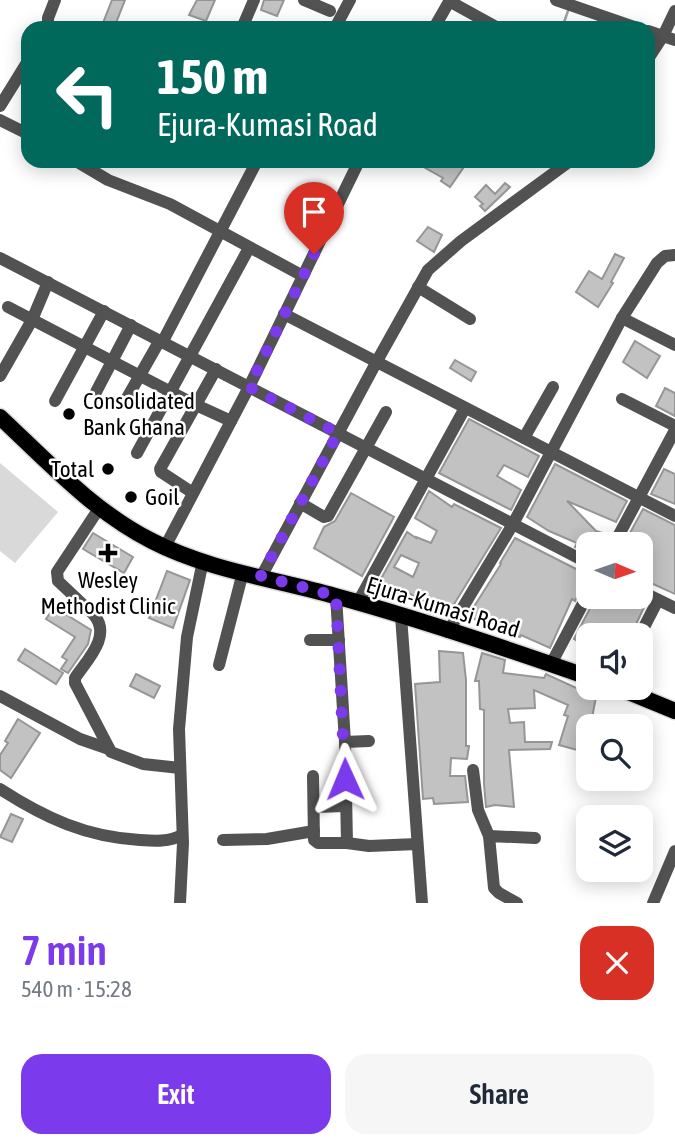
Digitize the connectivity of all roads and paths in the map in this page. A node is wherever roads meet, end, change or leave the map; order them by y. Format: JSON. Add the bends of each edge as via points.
{"nodes":[{"id":1,"x":55,"y":0,"type":"edge"},
{"id":2,"x":254,"y":0,"type":"edge"},
{"id":3,"x":304,"y":0,"type":"edge"},
{"id":4,"x":350,"y":0,"type":"edge"},
{"id":5,"x":450,"y":0,"type":"edge"},
{"id":6,"x":558,"y":1,"type":"edge"},
{"id":7,"x":330,"y":11,"type":"dead end"},
{"id":8,"x":675,"y":11,"type":"edge"},
{"id":9,"x":48,"y":21,"type":"edge"},
{"id":10,"x":245,"y":21,"type":"edge"},
{"id":11,"x":339,"y":21,"type":"edge"},
{"id":12,"x":438,"y":21,"type":"edge"},
{"id":13,"x":486,"y":21,"type":"edge"},
{"id":14,"x":616,"y":21,"type":"edge"},
{"id":15,"x":669,"y":38,"type":"edge"},
{"id":16,"x":655,"y":52,"type":"edge"},
{"id":17,"x":21,"y":72,"type":"edge"},
{"id":18,"x":0,"y":106,"type":"edge"},
{"id":19,"x":0,"y":120,"type":"edge"},
{"id":20,"x":21,"y":130,"type":"edge"},
{"id":21,"x":88,"y":168,"type":"edge"},
{"id":22,"x":253,"y":168,"type":"edge"},
{"id":23,"x":356,"y":168,"type":"edge"},
{"id":24,"x":561,"y":168,"type":"edge"},
{"id":25,"x":219,"y":232,"type":"junction"},
{"id":26,"x":248,"y":248,"type":"junction"},
{"id":27,"x":675,"y":255,"type":"edge"},
{"id":28,"x":0,"y":258,"type":"edge"},
{"id":29,"x":303,"y":276,"type":"junction"},
{"id":30,"x":48,"y":282,"type":"junction"},
{"id":31,"x":418,"y":287,"type":"junction"},
{"id":32,"x":8,"y":307,"type":"dead end"},
{"id":33,"x":104,"y":311,"type":"junction"},
{"id":34,"x":285,"y":314,"type":"junction"},
{"id":35,"x":622,"y":318,"type":"junction"},
{"id":36,"x":32,"y":320,"type":"junction"},
{"id":37,"x":470,"y":320,"type":"dead end"},
{"id":38,"x":131,"y":325,"type":"junction"},
{"id":39,"x":161,"y":340,"type":"junction"},
{"id":40,"x":675,"y":345,"type":"edge"},
{"id":41,"x":83,"y":347,"type":"junction"},
{"id":42,"x":190,"y":355,"type":"junction"},
{"id":43,"x":111,"y":361,"type":"junction"},
{"id":44,"x":376,"y":361,"type":"junction"},
{"id":45,"x":216,"y":369,"type":"junction"},
{"id":46,"x":0,"y":376,"type":"edge"},
{"id":47,"x":140,"y":376,"type":"junction"},
{"id":48,"x":249,"y":387,"type":"junction"},
{"id":49,"x":553,"y":387,"type":"dead end"},
{"id":50,"x":96,"y":392,"type":"dead end"},
{"id":51,"x":170,"y":392,"type":"junction"},
{"id":52,"x":127,"y":398,"type":"dead end"},
{"id":53,"x":622,"y":399,"type":"dead end"},
{"id":54,"x":55,"y":401,"type":"dead end"},
{"id":55,"x":196,"y":405,"type":"junction"},
{"id":56,"x":465,"y":408,"type":"junction"},
{"id":57,"x":386,"y":412,"type":"dead end"},
{"id":58,"x":0,"y":417,"type":"edge"},
{"id":59,"x":231,"y":422,"type":"junction"},
{"id":60,"x":675,"y":428,"type":"edge"},
{"id":61,"x":338,"y":433,"type":"junction"},
{"id":62,"x":524,"y":438,"type":"junction"},
{"id":63,"x":367,"y":448,"type":"junction"},
{"id":64,"x":552,"y":452,"type":"junction"},
{"id":65,"x":137,"y":453,"type":"dead end"},
{"id":66,"x":425,"y":478,"type":"junction"},
{"id":67,"x":194,"y":493,"type":"junction"},
{"id":68,"x":638,"y":497,"type":"junction"},
{"id":69,"x":300,"y":503,"type":"junction"},
{"id":70,"x":100,"y":507,"type":"junction"},
{"id":71,"x":675,"y":516,"type":"edge"},
{"id":72,"x":513,"y":524,"type":"junction"},
{"id":73,"x":620,"y":532,"type":"edge"},
{"id":74,"x":165,"y":547,"type":"junction"},
{"id":75,"x":576,"y":557,"type":"edge"},
{"id":76,"x":203,"y":561,"type":"junction"},
{"id":77,"x":243,"y":572,"type":"junction"},
{"id":78,"x":261,"y":576,"type":"junction"},
{"id":79,"x":336,"y":596,"type":"junction"},
{"id":80,"x":653,"y":598,"type":"edge"},
{"id":81,"x":658,"y":600,"type":"junction"},
{"id":82,"x":357,"y":604,"type":"junction"},
{"id":83,"x":675,"y":608,"type":"edge"},
{"id":84,"x":580,"y":609,"type":"edge"},
{"id":85,"x":401,"y":616,"type":"junction"},
{"id":86,"x":646,"y":623,"type":"edge"},
{"id":87,"x":448,"y":632,"type":"junction"},
{"id":88,"x":310,"y":640,"type":"dead end"},
{"id":89,"x":339,"y":640,"type":"junction"},
{"id":90,"x":551,"y":664,"type":"junction"},
{"id":91,"x":219,"y":665,"type":"dead end"},
{"id":92,"x":576,"y":673,"type":"edge"},
{"id":93,"x":0,"y":696,"type":"edge"},
{"id":94,"x":648,"y":700,"type":"edge"},
{"id":95,"x":675,"y":711,"type":"edge"},
{"id":96,"x":345,"y":741,"type":"junction"},
{"id":97,"x":369,"y":741,"type":"dead end"},
{"id":98,"x":109,"y":749,"type":"junction"},
{"id":99,"x":180,"y":768,"type":"junction"},
{"id":100,"x":473,"y":770,"type":"dead end"},
{"id":101,"x":313,"y":776,"type":"dead end"},
{"id":102,"x":0,"y":789,"type":"edge"},
{"id":103,"x":346,"y":806,"type":"junction"},
{"id":104,"x":315,"y":807,"type":"junction"},
{"id":105,"x":314,"y":831,"type":"junction"},
{"id":106,"x":182,"y":835,"type":"junction"},
{"id":107,"x":488,"y":836,"type":"junction"},
{"id":108,"x":535,"y":838,"type":"dead end"},
{"id":109,"x":223,"y":841,"type":"dead end"},
{"id":110,"x":348,"y":843,"type":"junction"},
{"id":111,"x":417,"y":844,"type":"junction"},
{"id":112,"x":675,"y":851,"type":"edge"},
{"id":113,"x":180,"y":903,"type":"edge"},
{"id":114,"x":422,"y":903,"type":"edge"},
{"id":115,"x":517,"y":903,"type":"edge"},
{"id":116,"x":653,"y":903,"type":"edge"}],
"edges":[{"from":1,"to":9,"type":"street"},
{"from":2,"to":10,"type":"street"},
{"from":3,"to":7,"type":"street"},
{"from":4,"to":11,"type":"street"},
{"from":5,"to":12,"type":"street"},
{"from":5,"to":13,"type":"street"},
{"from":6,"to":14,"type":"street"},
{"from":8,"to":15,"type":"street"},
{"from":15,"to":16,"type":"street"},
{"from":17,"to":18,"type":"street"},
{"from":19,"to":20,"type":"street"},
{"from":21,"to":25,"type":"street","via":[[170,204]]},
{"from":22,"to":25,"type":"street"},
{"from":23,"to":29,"type":"street"},
{"from":24,"to":31,"type":"street","via":[[443,255]]},
{"from":25,"to":26,"type":"street"},
{"from":25,"to":39,"type":"street"},
{"from":26,"to":29,"type":"street"},
{"from":26,"to":42,"type":"street"},
{"from":27,"to":35,"type":"street","via":[[657,263]]},
{"from":28,"to":30,"type":"street"},
{"from":29,"to":34,"type":"street"},
{"from":30,"to":33,"type":"street"},
{"from":30,"to":36,"type":"street"},
{"from":31,"to":37,"type":"street"},
{"from":31,"to":44,"type":"street"},
{"from":32,"to":36,"type":"street"},
{"from":33,"to":38,"type":"street"},
{"from":33,"to":41,"type":"street"},
{"from":34,"to":44,"type":"street"},
{"from":34,"to":48,"type":"street"},
{"from":35,"to":40,"type":"street"},
{"from":35,"to":64,"type":"street"},
{"from":36,"to":41,"type":"street"},
{"from":36,"to":46,"type":"street"},
{"from":38,"to":39,"type":"street"},
{"from":38,"to":43,"type":"street"},
{"from":39,"to":42,"type":"street"},
{"from":39,"to":47,"type":"street"},
{"from":41,"to":43,"type":"street"},
{"from":41,"to":54,"type":"street"},
{"from":42,"to":45,"type":"street"},
{"from":42,"to":51,"type":"street"},
{"from":43,"to":47,"type":"street"},
{"from":43,"to":50,"type":"street"},
{"from":44,"to":56,"type":"street"},
{"from":44,"to":61,"type":"street"},
{"from":45,"to":48,"type":"street"},
{"from":45,"to":55,"type":"street"},
{"from":47,"to":51,"type":"street"},
{"from":47,"to":52,"type":"street"},
{"from":48,"to":59,"type":"street"},
{"from":48,"to":61,"type":"street"},
{"from":49,"to":62,"type":"street"},
{"from":51,"to":55,"type":"street"},
{"from":51,"to":65,"type":"street"},
{"from":53,"to":60,"type":"street"},
{"from":55,"to":59,"type":"street"},
{"from":55,"to":67,"type":"street","via":[[160,469]]},
{"from":56,"to":62,"type":"street"},
{"from":56,"to":66,"type":"street"},
{"from":57,"to":63,"type":"street"},
{"from":58,"to":70,"type":"main road","name":"Ejura-Kumasi Road"},
{"from":59,"to":67,"type":"street"},
{"from":60,"to":68,"type":"street"},
{"from":61,"to":63,"type":"street"},
{"from":61,"to":69,"type":"street"},
{"from":62,"to":64,"type":"street"},
{"from":63,"to":66,"type":"street"},
{"from":63,"to":69,"type":"street","via":[[328,516]]},
{"from":64,"to":68,"type":"street"},
{"from":64,"to":72,"type":"street"},
{"from":66,"to":72,"type":"street"},
{"from":66,"to":82,"type":"street"},
{"from":67,"to":74,"type":"street"},
{"from":68,"to":71,"type":"street"},
{"from":68,"to":73,"type":"street"},
{"from":69,"to":78,"type":"street"},
{"from":70,"to":74,"type":"main road","name":"Ejura-Kumasi Road"},
{"from":70,"to":98,"type":"street","via":[[57,572],[58,580],[99,621],[102,631],[75,683]]},
{"from":72,"to":75,"type":"street"},
{"from":72,"to":87,"type":"street"},
{"from":74,"to":76,"type":"main road","name":"Ejura-Kumasi Road"},
{"from":76,"to":77,"type":"main road","name":"Ejura-Kumasi Road"},
{"from":76,"to":99,"type":"street","via":[[187,637]]},
{"from":77,"to":78,"type":"main road","name":"Ejura-Kumasi Road"},
{"from":77,"to":91,"type":"street"},
{"from":78,"to":79,"type":"main road","name":"Ejura-Kumasi Road"},
{"from":79,"to":82,"type":"main road","name":"Ejura-Kumasi Road"},
{"from":79,"to":89,"type":"street"},
{"from":80,"to":81,"type":"street"},
{"from":81,"to":83,"type":"street"},
{"from":81,"to":86,"type":"street"},
{"from":82,"to":85,"type":"main road","name":"Ejura-Kumasi Road"},
{"from":84,"to":90,"type":"street"},
{"from":85,"to":87,"type":"main road","name":"Ejura-Kumasi Road"},
{"from":85,"to":111,"type":"street"},
{"from":87,"to":90,"type":"main road","name":"Ejura-Kumasi Road"},
{"from":88,"to":89,"type":"street"},
{"from":89,"to":96,"type":"street"},
{"from":90,"to":92,"type":"main road","name":"Ejura-Kumasi Road"},
{"from":93,"to":98,"type":"street","via":[[70,734]]},
{"from":94,"to":95,"type":"main road"},
{"from":96,"to":97,"type":"street"},
{"from":96,"to":103,"type":"street"},
{"from":98,"to":99,"type":"street","via":[[143,764]]},
{"from":99,"to":106,"type":"street"},
{"from":100,"to":107,"type":"street","via":[[478,810]]},
{"from":101,"to":104,"type":"street"},
{"from":102,"to":106,"type":"street","via":[[77,830],[160,842]]},
{"from":103,"to":104,"type":"street"},
{"from":103,"to":110,"type":"street"},
{"from":104,"to":105,"type":"street"},
{"from":105,"to":109,"type":"street"},
{"from":105,"to":110,"type":"street","via":[[318,843]]},
{"from":106,"to":113,"type":"street"},
{"from":107,"to":108,"type":"street"},
{"from":107,"to":115,"type":"street","via":[[494,888]]},
{"from":110,"to":111,"type":"street"},
{"from":111,"to":114,"type":"street"},
{"from":112,"to":116,"type":"street"}]}
